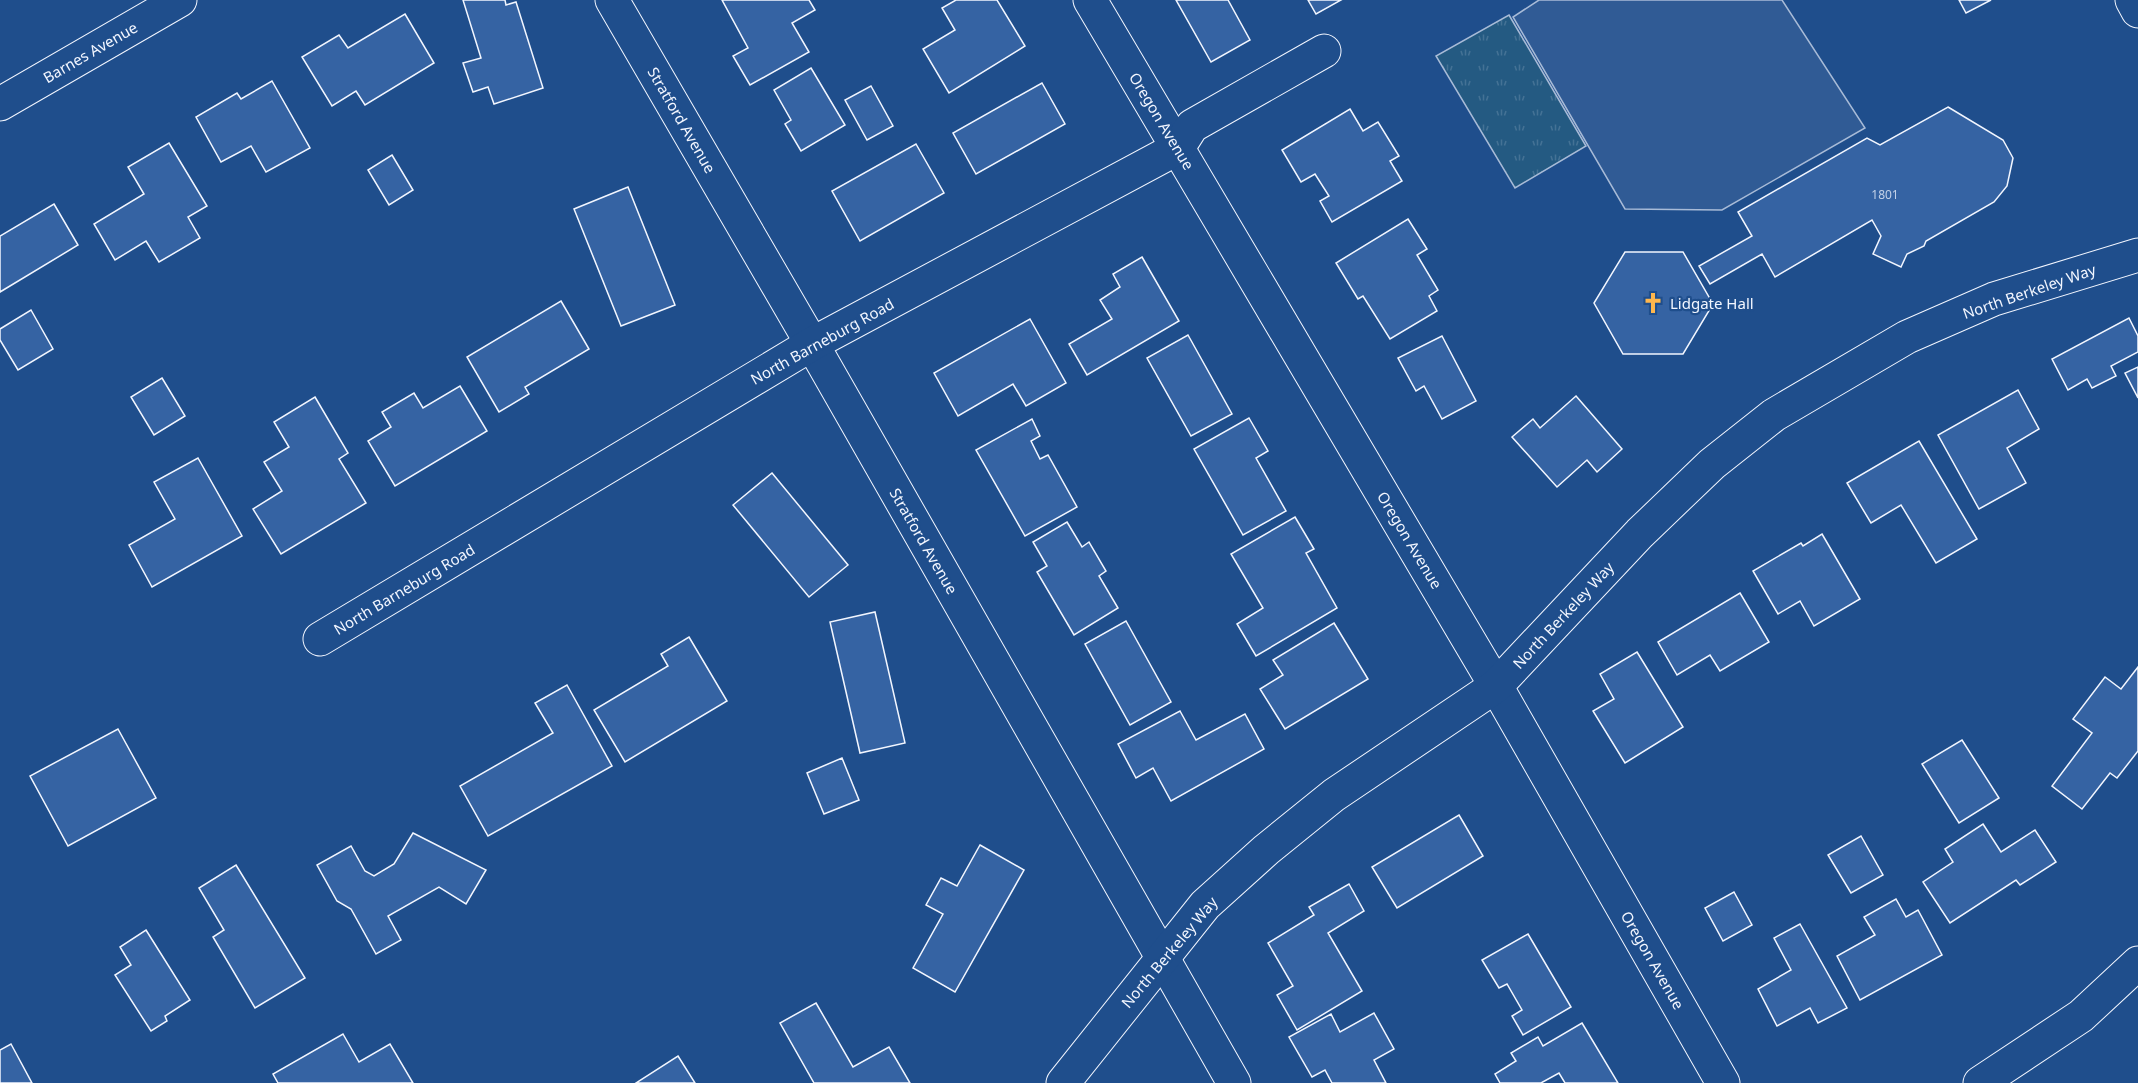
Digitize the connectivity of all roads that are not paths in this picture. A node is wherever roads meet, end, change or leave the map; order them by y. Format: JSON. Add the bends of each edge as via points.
{"nodes":[{"id":1,"x":180,"y":0,"type":"edge"},
{"id":2,"x":612,"y":0,"type":"edge"},
{"id":3,"x":1090,"y":0,"type":"edge"},
{"id":4,"x":2132,"y":0,"type":"edge"},
{"id":5,"x":2138,"y":11,"type":"edge"},
{"id":6,"x":1324,"y":51,"type":"dead end"},
{"id":7,"x":0,"y":104,"type":"edge"},
{"id":8,"x":1179,"y":148,"type":"junction"},
{"id":9,"x":2138,"y":255,"type":"edge"},
{"id":10,"x":812,"y":344,"type":"junction"},
{"id":11,"x":320,"y":639,"type":"dead end"},
{"id":12,"x":1496,"y":686,"type":"junction"},
{"id":13,"x":1161,"y":957,"type":"junction"},
{"id":14,"x":2138,"y":963,"type":"edge"},
{"id":15,"x":1063,"y":1083,"type":"edge"},
{"id":16,"x":1234,"y":1083,"type":"edge"},
{"id":17,"x":1723,"y":1083,"type":"edge"},
{"id":18,"x":1980,"y":1083,"type":"edge"}],
"edges":[{"from":1,"to":7,"type":"street","name":"Barnes Avenue"},
{"from":2,"to":10,"type":"street","name":"Stratford Avenue"},
{"from":3,"to":8,"type":"street","name":"Oregon Avenue"},
{"from":4,"to":5,"type":"street"},
{"from":6,"to":8,"type":"street","name":"North Barneburg Road","via":[[1192,126]]},
{"from":8,"to":10,"type":"street","name":"North Barneburg Road"},
{"from":8,"to":12,"type":"street","name":"Oregon Avenue"},
{"from":9,"to":12,"type":"street","name":"North Berkeley Way","via":[[1995,299],[1907,337],[1774,415],[1712,464],[1640,533]]},
{"from":10,"to":11,"type":"street","name":"North Barneburg Road"},
{"from":10,"to":13,"type":"street","name":"Stratford Avenue"},
{"from":12,"to":13,"type":"street","name":"North Berkeley Way","via":[[1317,808],[1205,905]]},
{"from":12,"to":17,"type":"street","name":"Oregon Avenue"},
{"from":13,"to":15,"type":"street","name":"North Berkeley Way"},
{"from":13,"to":16,"type":"street","name":"Stratford Avenue"},
{"from":14,"to":18,"type":"street","via":[[2080,1016]]}]}
